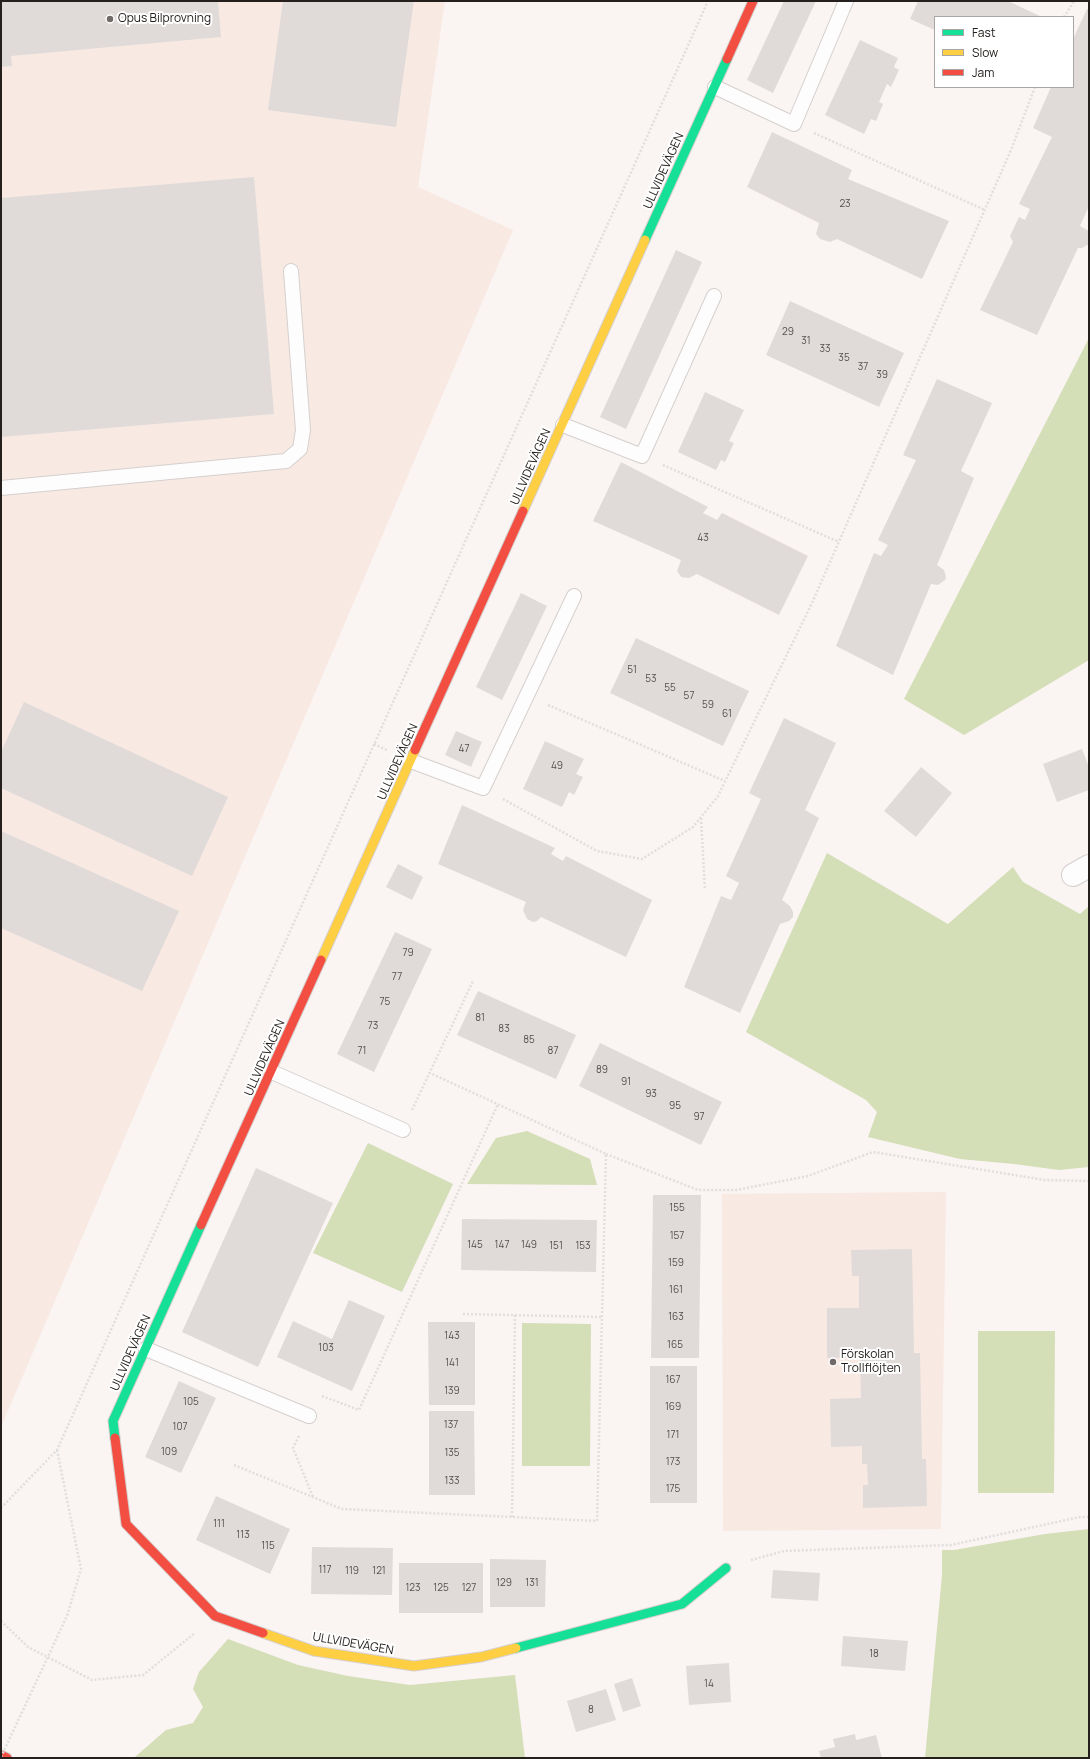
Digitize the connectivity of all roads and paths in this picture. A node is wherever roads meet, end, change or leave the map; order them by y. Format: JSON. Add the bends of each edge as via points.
{"nodes":[{"id":1,"x":708,"y":1,"type":"edge"},
{"id":2,"x":754,"y":1,"type":"edge"},
{"id":3,"x":846,"y":1,"type":"edge"},
{"id":4,"x":1074,"y":1,"type":"edge"},
{"id":5,"x":1065,"y":16,"type":"edge"},
{"id":6,"x":715,"y":87,"type":"junction"},
{"id":7,"x":1035,"y":88,"type":"edge"},
{"id":8,"x":794,"y":124,"type":"junction"},
{"id":9,"x":985,"y":210,"type":"junction"},
{"id":10,"x":291,"y":271,"type":"dead end"},
{"id":11,"x":714,"y":296,"type":"dead end"},
{"id":12,"x":563,"y":425,"type":"junction"},
{"id":13,"x":642,"y":456,"type":"junction"},
{"id":14,"x":1,"y":488,"type":"edge"},
{"id":15,"x":838,"y":542,"type":"junction"},
{"id":16,"x":574,"y":596,"type":"dead end"},
{"id":17,"x":527,"y":696,"type":"junction"},
{"id":18,"x":411,"y":761,"type":"junction"},
{"id":19,"x":725,"y":782,"type":"junction"},
{"id":20,"x":483,"y":788,"type":"junction"},
{"id":21,"x":701,"y":818,"type":"junction"},
{"id":22,"x":705,"y":890,"type":"dead end"},
{"id":23,"x":473,"y":981,"type":"dead end"},
{"id":24,"x":272,"y":1072,"type":"junction"},
{"id":25,"x":430,"y":1073,"type":"junction"},
{"id":26,"x":498,"y":1104,"type":"junction"},
{"id":27,"x":403,"y":1130,"type":"joint"},
{"id":28,"x":606,"y":1154,"type":"junction"},
{"id":29,"x":1089,"y":1182,"type":"edge"},
{"id":30,"x":463,"y":1314,"type":"dead end"},
{"id":31,"x":515,"y":1315,"type":"junction"},
{"id":32,"x":602,"y":1317,"type":"junction"},
{"id":33,"x":146,"y":1348,"type":"junction"},
{"id":34,"x":309,"y":1416,"type":"junction"},
{"id":35,"x":57,"y":1450,"type":"junction"},
{"id":36,"x":234,"y":1465,"type":"dead end"},
{"id":37,"x":313,"y":1497,"type":"junction"},
{"id":38,"x":1,"y":1508,"type":"edge"},
{"id":39,"x":512,"y":1517,"type":"junction"},
{"id":40,"x":1089,"y":1517,"type":"edge"},
{"id":41,"x":726,"y":1568,"type":"joint"},
{"id":42,"x":215,"y":1616,"type":"junction"},
{"id":43,"x":1,"y":1621,"type":"edge"},
{"id":44,"x":1,"y":1756,"type":"edge"},
{"id":45,"x":7,"y":1758,"type":"edge"}],
"edges":[{"from":1,"to":35,"type":"path"},
{"from":2,"to":6,"type":"street","name":"ULLVIDEVÄGEN"},
{"from":3,"to":8,"type":"lane"},
{"from":4,"to":5,"type":"path"},
{"from":6,"to":8,"type":"lane"},
{"from":6,"to":12,"type":"street","name":"ULLVIDEVÄGEN"},
{"from":7,"to":9,"type":"path"},
{"from":8,"to":9,"type":"path"},
{"from":9,"to":15,"type":"path"},
{"from":10,"to":14,"type":"lane","via":[[303,430],[300,449],[286,461]]},
{"from":11,"to":13,"type":"lane"},
{"from":12,"to":13,"type":"lane"},
{"from":12,"to":18,"type":"street","name":"ULLVIDEVÄGEN"},
{"from":13,"to":15,"type":"path"},
{"from":15,"to":19,"type":"path","via":[[812,603]]},
{"from":16,"to":17,"type":"lane"},
{"from":17,"to":19,"type":"path"},
{"from":17,"to":20,"type":"lane"},
{"from":18,"to":20,"type":"lane"},
{"from":18,"to":24,"type":"street","name":"ULLVIDEVÄGEN"},
{"from":19,"to":21,"type":"path"},
{"from":20,"to":21,"type":"path","via":[[597,851],[642,858],[693,826]]},
{"from":21,"to":22,"type":"path"},
{"from":23,"to":25,"type":"path"},
{"from":24,"to":27,"type":"lane"},
{"from":24,"to":33,"type":"street","name":"ULLVIDEVÄGEN"},
{"from":25,"to":26,"type":"path"},
{"from":25,"to":27,"type":"path"},
{"from":26,"to":28,"type":"path"},
{"from":26,"to":34,"type":"path","via":[[359,1410],[321,1395]]},
{"from":28,"to":29,"type":"path","via":[[698,1190],[736,1190],[808,1176],[873,1152],[1045,1180]]},
{"from":28,"to":32,"type":"path"},
{"from":30,"to":31,"type":"path"},
{"from":31,"to":32,"type":"path"},
{"from":31,"to":39,"type":"path"},
{"from":32,"to":39,"type":"path","via":[[597,1521]]},
{"from":33,"to":34,"type":"lane"},
{"from":33,"to":42,"type":"street","name":"ULLVIDEVÄGEN","via":[[113,1421],[126,1524]]},
{"from":34,"to":37,"type":"path","via":[[293,1448]]},
{"from":35,"to":38,"type":"path"},
{"from":35,"to":44,"type":"path","bridge":true,"via":[[80,1568],[67,1616]]},
{"from":36,"to":37,"type":"path"},
{"from":37,"to":39,"type":"path","via":[[342,1509]]},
{"from":40,"to":41,"type":"path","via":[[951,1545],[784,1551]]},
{"from":41,"to":42,"type":"street","name":"ULLVIDEVÄGEN","via":[[682,1604],[481,1657],[414,1666],[314,1651]]},
{"from":42,"to":43,"type":"path","via":[[143,1675],[92,1680],[28,1647]]},
{"from":44,"to":45,"type":"street"}]}
